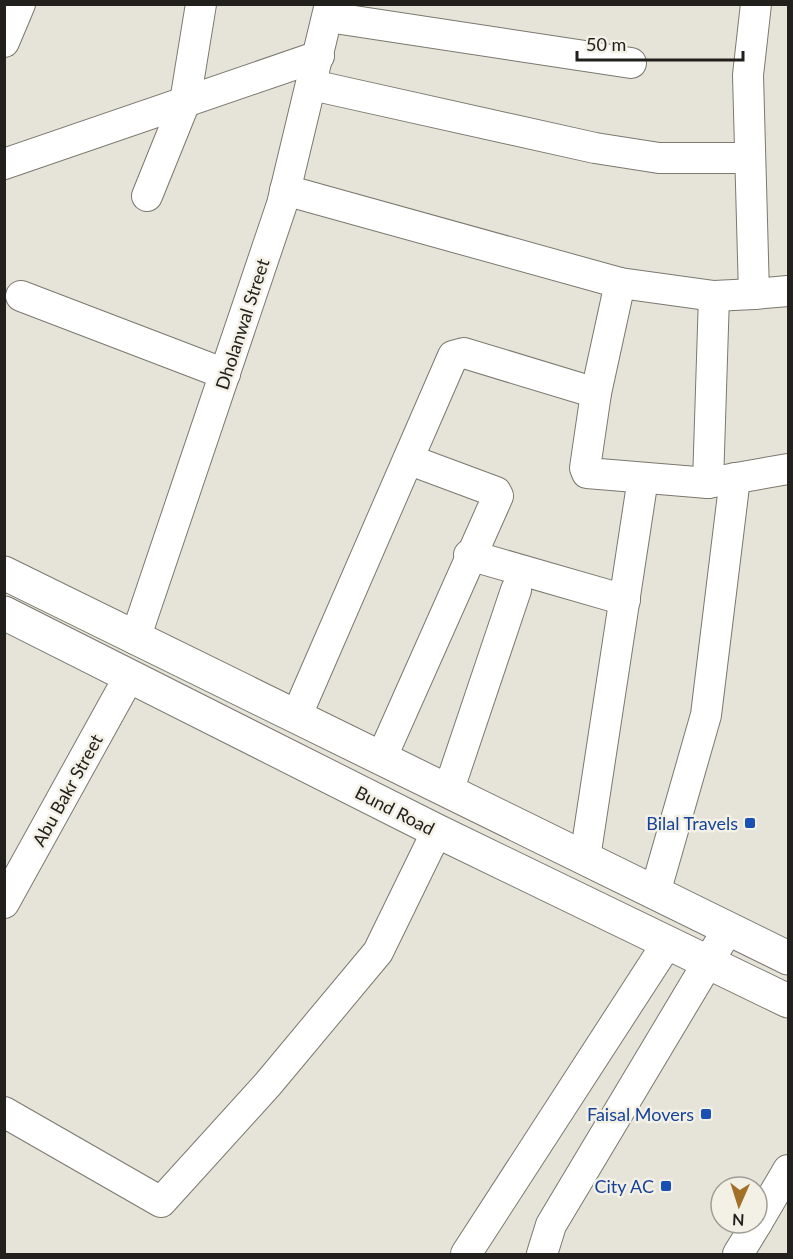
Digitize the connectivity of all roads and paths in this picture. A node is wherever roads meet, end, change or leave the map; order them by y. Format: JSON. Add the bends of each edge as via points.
{"nodes":[{"id":1,"x":20,"y":4,"type":"edge"},
{"id":2,"x":756,"y":4,"type":"edge"},
{"id":3,"x":198,"y":5,"type":"edge"},
{"id":4,"x":329,"y":11,"type":"edge"},
{"id":5,"x":4,"y":42,"type":"edge"},
{"id":6,"x":319,"y":56,"type":"junction"},
{"id":7,"x":631,"y":63,"type":"dead end"},
{"id":8,"x":312,"y":85,"type":"junction"},
{"id":9,"x":185,"y":102,"type":"junction"},
{"id":10,"x":750,"y":158,"type":"junction"},
{"id":11,"x":4,"y":164,"type":"edge"},
{"id":12,"x":285,"y":190,"type":"junction"},
{"id":13,"x":147,"y":196,"type":"dead end"},
{"id":14,"x":620,"y":283,"type":"junction"},
{"id":15,"x":789,"y":291,"type":"edge"},
{"id":16,"x":754,"y":294,"type":"junction"},
{"id":17,"x":21,"y":296,"type":"dead end"},
{"id":18,"x":714,"y":296,"type":"junction"},
{"id":19,"x":225,"y":374,"type":"junction"},
{"id":20,"x":596,"y":393,"type":"junction"},
{"id":21,"x":410,"y":460,"type":"junction"},
{"id":22,"x":789,"y":469,"type":"edge"},
{"id":23,"x":643,"y":478,"type":"junction"},
{"id":24,"x":721,"y":481,"type":"junction"},
{"id":25,"x":469,"y":555,"type":"junction"},
{"id":26,"x":4,"y":573,"type":"edge"},
{"id":27,"x":516,"y":590,"type":"dead end"},
{"id":28,"x":51,"y":596,"type":"junction"},
{"id":29,"x":625,"y":600,"type":"junction"},
{"id":30,"x":4,"y":613,"type":"edge"},
{"id":31,"x":34,"y":628,"type":"junction"},
{"id":32,"x":135,"y":639,"type":"junction"},
{"id":33,"x":129,"y":676,"type":"junction"},
{"id":34,"x":296,"y":717,"type":"junction"},
{"id":35,"x":381,"y":759,"type":"junction"},
{"id":36,"x":448,"y":792,"type":"junction"},
{"id":37,"x":436,"y":831,"type":"junction"},
{"id":38,"x":585,"y":858,"type":"junction"},
{"id":39,"x":655,"y":893,"type":"junction"},
{"id":40,"x":4,"y":903,"type":"edge"},
{"id":41,"x":728,"y":928,"type":"junction"},
{"id":42,"x":668,"y":942,"type":"junction"},
{"id":43,"x":789,"y":958,"type":"edge"},
{"id":44,"x":709,"y":962,"type":"junction"},
{"id":45,"x":789,"y":1001,"type":"edge"},
{"id":46,"x":4,"y":1112,"type":"edge"},
{"id":47,"x":789,"y":1170,"type":"edge"},
{"id":48,"x":769,"y":1203,"type":"edge"},
{"id":49,"x":750,"y":1235,"type":"edge"},
{"id":50,"x":466,"y":1254,"type":"edge"},
{"id":51,"x":542,"y":1254,"type":"edge"},
{"id":52,"x":738,"y":1254,"type":"edge"}],
"edges":[{"from":1,"to":5,"type":"street"},
{"from":2,"to":10,"type":"street","via":[[747,75]]},
{"from":3,"to":9,"type":"street"},
{"from":4,"to":6,"type":"street","name":"Dholanwal Street"},
{"from":4,"to":7,"type":"street"},
{"from":6,"to":8,"type":"street","name":"Dholanwal Street"},
{"from":6,"to":9,"type":"street"},
{"from":8,"to":10,"type":"street","via":[[595,148],[659,158]]},
{"from":8,"to":12,"type":"street","name":"Dholanwal Street"},
{"from":9,"to":11,"type":"street"},
{"from":9,"to":13,"type":"street"},
{"from":10,"to":16,"type":"street"},
{"from":12,"to":14,"type":"street"},
{"from":12,"to":19,"type":"street","name":"Dholanwal Street"},
{"from":14,"to":18,"type":"street"},
{"from":14,"to":20,"type":"street"},
{"from":15,"to":16,"type":"street"},
{"from":16,"to":18,"type":"street"},
{"from":17,"to":19,"type":"street"},
{"from":18,"to":24,"type":"street"},
{"from":19,"to":32,"type":"street","name":"Dholanwal Street"},
{"from":20,"to":21,"type":"street","via":[[457,354]]},
{"from":20,"to":23,"type":"street","via":[[586,472]]},
{"from":21,"to":25,"type":"street","via":[[496,492],[496,502]]},
{"from":21,"to":34,"type":"street"},
{"from":22,"to":24,"type":"street"},
{"from":23,"to":24,"type":"street"},
{"from":23,"to":29,"type":"street"},
{"from":24,"to":39,"type":"street","via":[[706,715]]},
{"from":25,"to":29,"type":"street"},
{"from":25,"to":35,"type":"street"},
{"from":26,"to":28,"type":"main road"},
{"from":27,"to":36,"type":"street"},
{"from":28,"to":31,"type":"main road"},
{"from":28,"to":32,"type":"main road"},
{"from":29,"to":38,"type":"street"},
{"from":30,"to":31,"type":"main road","name":"Bund Road"},
{"from":31,"to":33,"type":"main road","name":"Bund Road"},
{"from":32,"to":34,"type":"main road"},
{"from":33,"to":37,"type":"main road","name":"Bund Road"},
{"from":33,"to":40,"type":"street","name":"Abu Bakr Street"},
{"from":34,"to":35,"type":"main road"},
{"from":35,"to":36,"type":"main road"},
{"from":36,"to":38,"type":"main road"},
{"from":37,"to":42,"type":"main road","name":"Bund Road"},
{"from":37,"to":46,"type":"street","via":[[378,952],[268,1084],[161,1202]]},
{"from":38,"to":39,"type":"main road"},
{"from":39,"to":41,"type":"main road"},
{"from":41,"to":43,"type":"main road"},
{"from":41,"to":44,"type":"street"},
{"from":42,"to":44,"type":"main road","name":"Bund Road"},
{"from":42,"to":50,"type":"street"},
{"from":44,"to":45,"type":"main road","name":"Bund Road"},
{"from":44,"to":51,"type":"street","via":[[551,1225]]},
{"from":47,"to":48,"type":"street"},
{"from":49,"to":52,"type":"street"}]}
